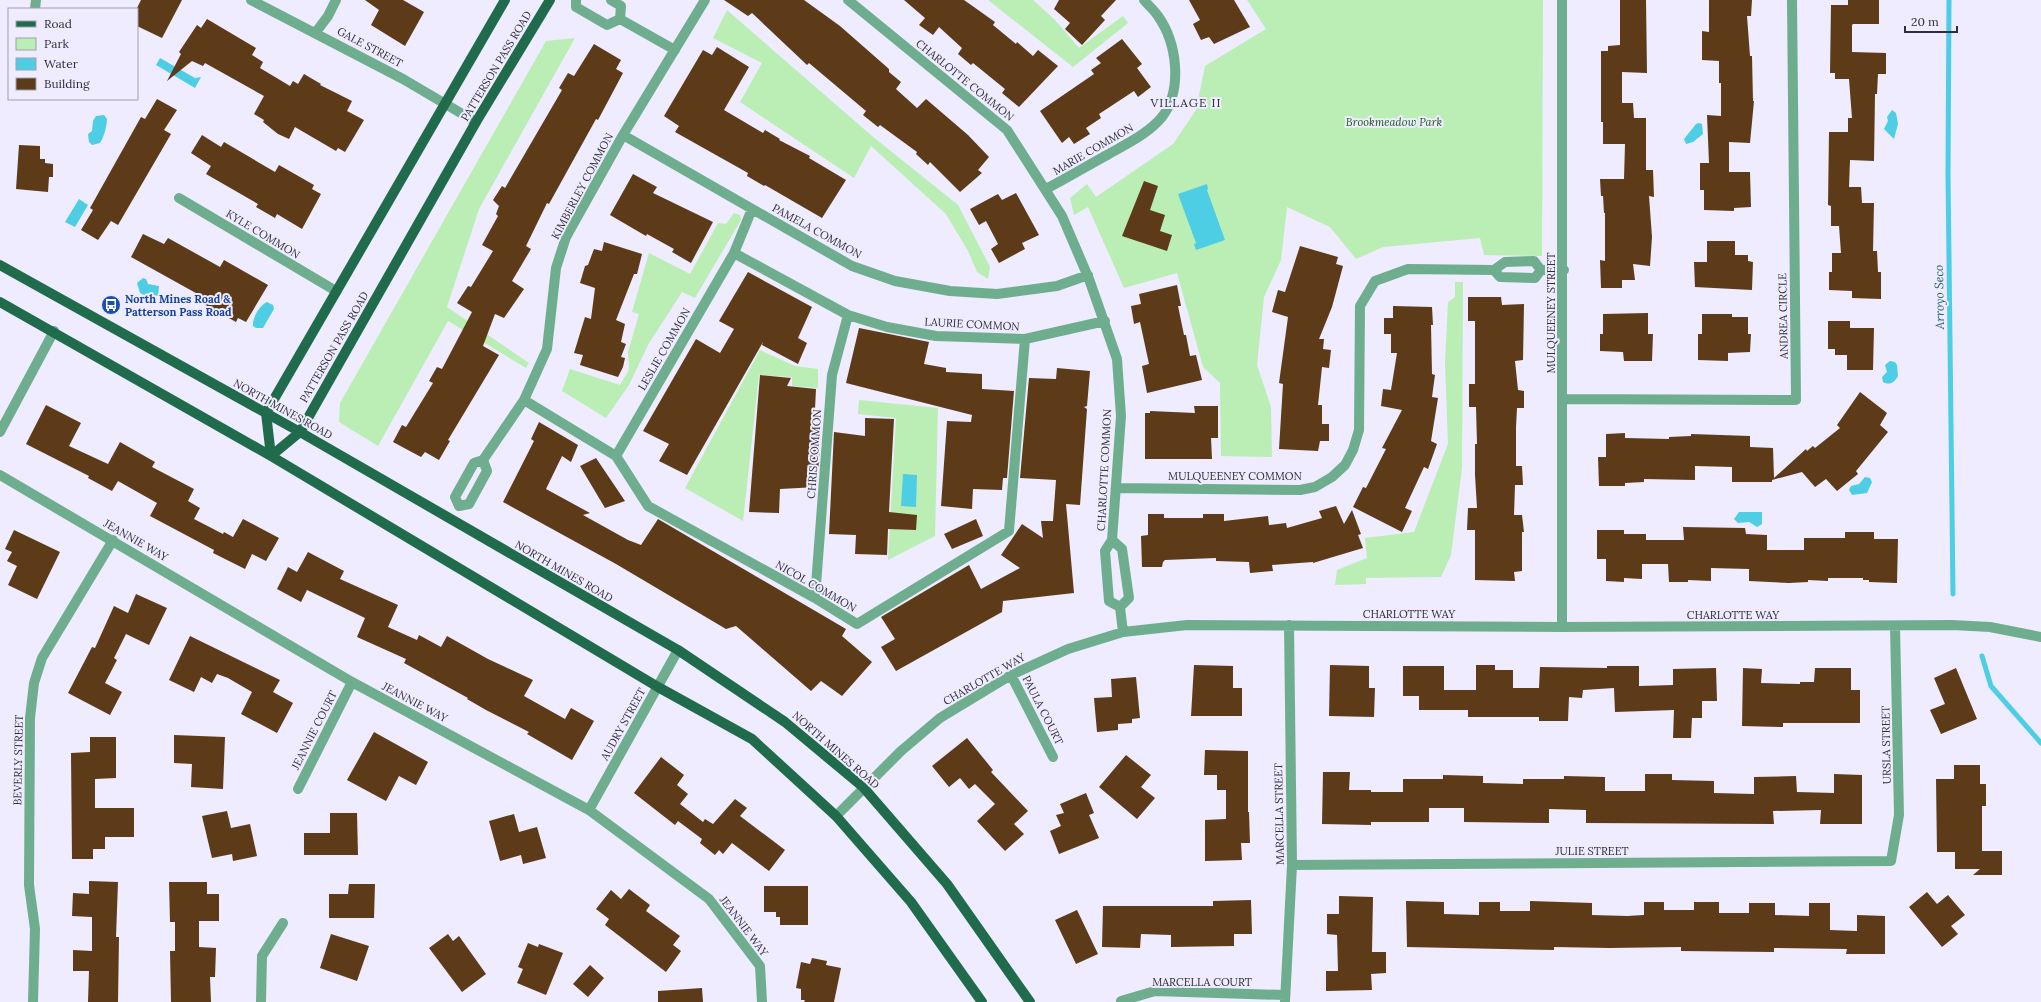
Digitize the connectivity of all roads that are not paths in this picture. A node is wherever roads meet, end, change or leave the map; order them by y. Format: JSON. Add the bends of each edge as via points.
{"nodes":[{"id":1,"x":251,"y":0,"type":"edge"},
{"id":2,"x":336,"y":0,"type":"edge"},
{"id":3,"x":505,"y":0,"type":"edge"},
{"id":4,"x":550,"y":0,"type":"edge"},
{"id":5,"x":576,"y":0,"type":"edge"},
{"id":6,"x":611,"y":0,"type":"edge"},
{"id":7,"x":705,"y":0,"type":"edge"},
{"id":8,"x":848,"y":0,"type":"edge"},
{"id":9,"x":1144,"y":0,"type":"edge"},
{"id":10,"x":1562,"y":0,"type":"edge"},
{"id":11,"x":1792,"y":0,"type":"edge"},
{"id":12,"x":620,"y":19,"type":"junction"},
{"id":13,"x":316,"y":32,"type":"junction"},
{"id":14,"x":675,"y":50,"type":"junction"},
{"id":15,"x":443,"y":104,"type":"junction"},
{"id":16,"x":476,"y":122,"type":"junction"},
{"id":17,"x":623,"y":135,"type":"junction"},
{"id":18,"x":1046,"y":189,"type":"junction"},
{"id":19,"x":179,"y":198,"type":"dead end"},
{"id":20,"x":752,"y":210,"type":"junction"},
{"id":21,"x":734,"y":253,"type":"junction"},
{"id":22,"x":0,"y":265,"type":"edge"},
{"id":23,"x":1494,"y":270,"type":"junction"},
{"id":24,"x":1541,"y":270,"type":"junction"},
{"id":25,"x":1564,"y":270,"type":"junction"},
{"id":26,"x":1088,"y":275,"type":"junction"},
{"id":27,"x":336,"y":291,"type":"junction"},
{"id":28,"x":0,"y":302,"type":"edge"},
{"id":29,"x":848,"y":315,"type":"junction"},
{"id":30,"x":1104,"y":321,"type":"junction"},
{"id":31,"x":54,"y":331,"type":"junction"},
{"id":32,"x":1025,"y":339,"type":"junction"},
{"id":33,"x":1563,"y":399,"type":"junction"},
{"id":34,"x":524,"y":400,"type":"junction"},
{"id":35,"x":266,"y":413,"type":"junction"},
{"id":36,"x":0,"y":432,"type":"edge"},
{"id":37,"x":300,"y":432,"type":"junction"},
{"id":38,"x":271,"y":456,"type":"junction"},
{"id":39,"x":616,"y":456,"type":"junction"},
{"id":40,"x":483,"y":460,"type":"junction"},
{"id":41,"x":0,"y":475,"type":"edge"},
{"id":42,"x":1116,"y":488,"type":"junction"},
{"id":43,"x":459,"y":506,"type":"junction"},
{"id":44,"x":452,"y":519,"type":"junction"},
{"id":45,"x":113,"y":540,"type":"junction"},
{"id":46,"x":1112,"y":540,"type":"junction"},
{"id":47,"x":815,"y":598,"type":"junction"},
{"id":48,"x":1120,"y":607,"type":"junction"},
{"id":49,"x":1289,"y":625,"type":"junction"},
{"id":50,"x":1895,"y":626,"type":"junction"},
{"id":51,"x":1562,"y":627,"type":"junction"},
{"id":52,"x":1123,"y":632,"type":"junction"},
{"id":53,"x":2041,"y":637,"type":"edge"},
{"id":54,"x":678,"y":650,"type":"junction"},
{"id":55,"x":1011,"y":674,"type":"junction"},
{"id":56,"x":352,"y":682,"type":"junction"},
{"id":57,"x":658,"y":687,"type":"junction"},
{"id":58,"x":1053,"y":757,"type":"dead end"},
{"id":59,"x":863,"y":787,"type":"junction"},
{"id":60,"x":298,"y":789,"type":"dead end"},
{"id":61,"x":589,"y":810,"type":"junction"},
{"id":62,"x":836,"y":816,"type":"junction"},
{"id":63,"x":1891,"y":862,"type":"joint"},
{"id":64,"x":1292,"y":865,"type":"junction"},
{"id":65,"x":284,"y":923,"type":"dead end"},
{"id":66,"x":1284,"y":998,"type":"edge"},
{"id":67,"x":1121,"y":1001,"type":"edge"},
{"id":68,"x":33,"y":1002,"type":"edge"},
{"id":69,"x":261,"y":1002,"type":"edge"},
{"id":70,"x":762,"y":1002,"type":"edge"},
{"id":71,"x":982,"y":1002,"type":"edge"},
{"id":72,"x":1030,"y":1002,"type":"edge"}],
"edges":[{"from":1,"to":13,"type":"street","name":"GALE STREET"},
{"from":2,"to":13,"type":"street"},
{"from":3,"to":15,"type":"main road"},
{"from":4,"to":16,"type":"main road","name":"PATTERSON PASS ROAD"},
{"from":5,"to":12,"type":"street","via":[[576,8],[607,25]]},
{"from":6,"to":12,"type":"street","via":[[621,6]]},
{"from":7,"to":14,"type":"street","name":"KIMBERLEY COMMON"},
{"from":8,"to":18,"type":"street","name":"CHARLOTTE COMMON","via":[[1008,130]]},
{"from":9,"to":18,"type":"street","name":"MARIE COMMON","via":[[1161,23],[1170,42],[1174,62],[1175,81],[1162,117],[1142,135]]},
{"from":10,"to":25,"type":"street","name":"MULQUEENEY STREET"},
{"from":11,"to":33,"type":"street","name":"ANDREA CIRCLE","via":[[1796,400]]},
{"from":12,"to":14,"type":"street"},
{"from":13,"to":15,"type":"street","name":"GALE STREET","via":[[403,79]]},
{"from":14,"to":17,"type":"street","name":"KIMBERLEY COMMON"},
{"from":15,"to":16,"type":"street","name":"GALE STREET"},
{"from":15,"to":27,"type":"main road"},
{"from":16,"to":37,"type":"main road","name":"PATTERSON PASS ROAD"},
{"from":17,"to":20,"type":"street","name":"PAMELA COMMON"},
{"from":17,"to":34,"type":"street","name":"KIMBERLEY COMMON","via":[[566,237],[556,268],[547,349]]},
{"from":18,"to":26,"type":"street","name":"CHARLOTTE COMMON","via":[[1062,216]]},
{"from":19,"to":27,"type":"street","name":"KYLE COMMON"},
{"from":20,"to":21,"type":"street","name":"LESLIE COMMON"},
{"from":20,"to":26,"type":"street","name":"PAMELA COMMON","via":[[852,266],[895,281],[950,291],[997,294],[1057,286]]},
{"from":21,"to":29,"type":"street","name":"LAURIE COMMON"},
{"from":21,"to":39,"type":"street","name":"LESLIE COMMON"},
{"from":22,"to":35,"type":"main road","name":"NORTH MINES ROAD"},
{"from":23,"to":24,"type":"street","name":"MULQUEENEY COMMON","via":[[1505,262],[1534,261]]},
{"from":23,"to":24,"type":"street","name":"MULQUEENEY COMMON","via":[[1500,278],[1535,278]]},
{"from":23,"to":42,"type":"street","name":"MULQUEENEY COMMON","via":[[1408,269],[1374,281],[1360,306],[1359,430],[1345,465],[1321,484],[1300,490]]},
{"from":24,"to":25,"type":"street","name":"MULQUEENEY COMMON"},
{"from":25,"to":33,"type":"street","name":"MULQUEENEY STREET"},
{"from":26,"to":30,"type":"street","name":"CHARLOTTE COMMON"},
{"from":27,"to":35,"type":"main road"},
{"from":28,"to":31,"type":"main road"},
{"from":29,"to":32,"type":"street","name":"LAURIE COMMON","via":[[886,327],[936,336]]},
{"from":29,"to":47,"type":"street","name":"CHRIS COMMON","via":[[832,375]]},
{"from":30,"to":32,"type":"street","name":"LAURIE COMMON"},
{"from":30,"to":42,"type":"street","name":"CHARLOTTE COMMON","via":[[1117,359],[1121,416]]},
{"from":31,"to":36,"type":"street"},
{"from":31,"to":38,"type":"main road"},
{"from":32,"to":47,"type":"street","name":"NICOL COMMON","via":[[1009,531],[857,624]]},
{"from":33,"to":51,"type":"street","name":"MULQUEENEY STREET"},
{"from":34,"to":39,"type":"street","name":"NICOL COMMON"},
{"from":34,"to":40,"type":"street","name":"KIMBERLEY COMMON"},
{"from":35,"to":37,"type":"main road","name":"NORTH MINES ROAD"},
{"from":35,"to":38,"type":"main road"},
{"from":37,"to":38,"type":"main road","name":"PATTERSON PASS ROAD"},
{"from":37,"to":44,"type":"main road","name":"NORTH MINES ROAD"},
{"from":38,"to":57,"type":"main road"},
{"from":39,"to":47,"type":"street","name":"NICOL COMMON","via":[[648,506]]},
{"from":40,"to":43,"type":"street","name":"KIMBERLEY COMMON","via":[[474,463],[455,497]]},
{"from":40,"to":43,"type":"street","name":"KIMBERLEY COMMON","via":[[488,471],[469,504]]},
{"from":41,"to":45,"type":"street","name":"JEANNIE WAY"},
{"from":42,"to":46,"type":"street","name":"CHARLOTTE COMMON"},
{"from":43,"to":44,"type":"street","name":"KIMBERLEY COMMON"},
{"from":44,"to":54,"type":"main road","name":"NORTH MINES ROAD"},
{"from":45,"to":56,"type":"street","name":"JEANNIE WAY"},
{"from":45,"to":68,"type":"street","name":"BEVERLY STREET","via":[[42,658],[34,684],[30,718],[29,885],[35,929]]},
{"from":46,"to":48,"type":"street","name":"CHARLOTTE COMMON","via":[[1122,549],[1129,598]]},
{"from":46,"to":48,"type":"street","name":"CHARLOTTE COMMON","via":[[1105,551],[1109,601]]},
{"from":48,"to":52,"type":"street"},
{"from":49,"to":51,"type":"street","name":"CHARLOTTE WAY"},
{"from":49,"to":52,"type":"street","name":"CHARLOTTE WAY","via":[[1187,625]]},
{"from":49,"to":64,"type":"street","name":"MARCELLA STREET"},
{"from":50,"to":51,"type":"street","name":"CHARLOTTE WAY"},
{"from":50,"to":53,"type":"street","name":"CHARLOTTE WAY","via":[[1990,627]]},
{"from":50,"to":63,"type":"street","name":"URSLA STREET","via":[[1899,815]]},
{"from":52,"to":55,"type":"street","name":"CHARLOTTE WAY","via":[[1068,649]]},
{"from":54,"to":57,"type":"street","name":"AUDRY STREET"},
{"from":54,"to":59,"type":"main road","name":"NORTH MINES ROAD","via":[[785,722]]},
{"from":55,"to":58,"type":"street","name":"PAULA COURT"},
{"from":55,"to":59,"type":"street","name":"CHARLOTTE WAY","via":[[940,718]]},
{"from":56,"to":60,"type":"street","name":"JEANNIE COURT"},
{"from":56,"to":61,"type":"street","name":"JEANNIE WAY"},
{"from":57,"to":61,"type":"street","name":"AUDRY STREET"},
{"from":57,"to":62,"type":"main road","via":[[752,739]]},
{"from":59,"to":62,"type":"street","name":"CHARLOTTE WAY"},
{"from":59,"to":72,"type":"main road","name":"NORTH MINES ROAD","via":[[947,884]]},
{"from":61,"to":70,"type":"street","name":"JEANNIE WAY","via":[[708,899],[760,966]]},
{"from":62,"to":71,"type":"main road","via":[[911,902]]},
{"from":63,"to":64,"type":"street","name":"JULIE STREET"},
{"from":64,"to":66,"type":"street","name":"MARCELLA STREET"},
{"from":65,"to":69,"type":"street","via":[[262,956]]},
{"from":66,"to":67,"type":"street","name":"MARCELLA COURT","via":[[1155,991]]}]}
